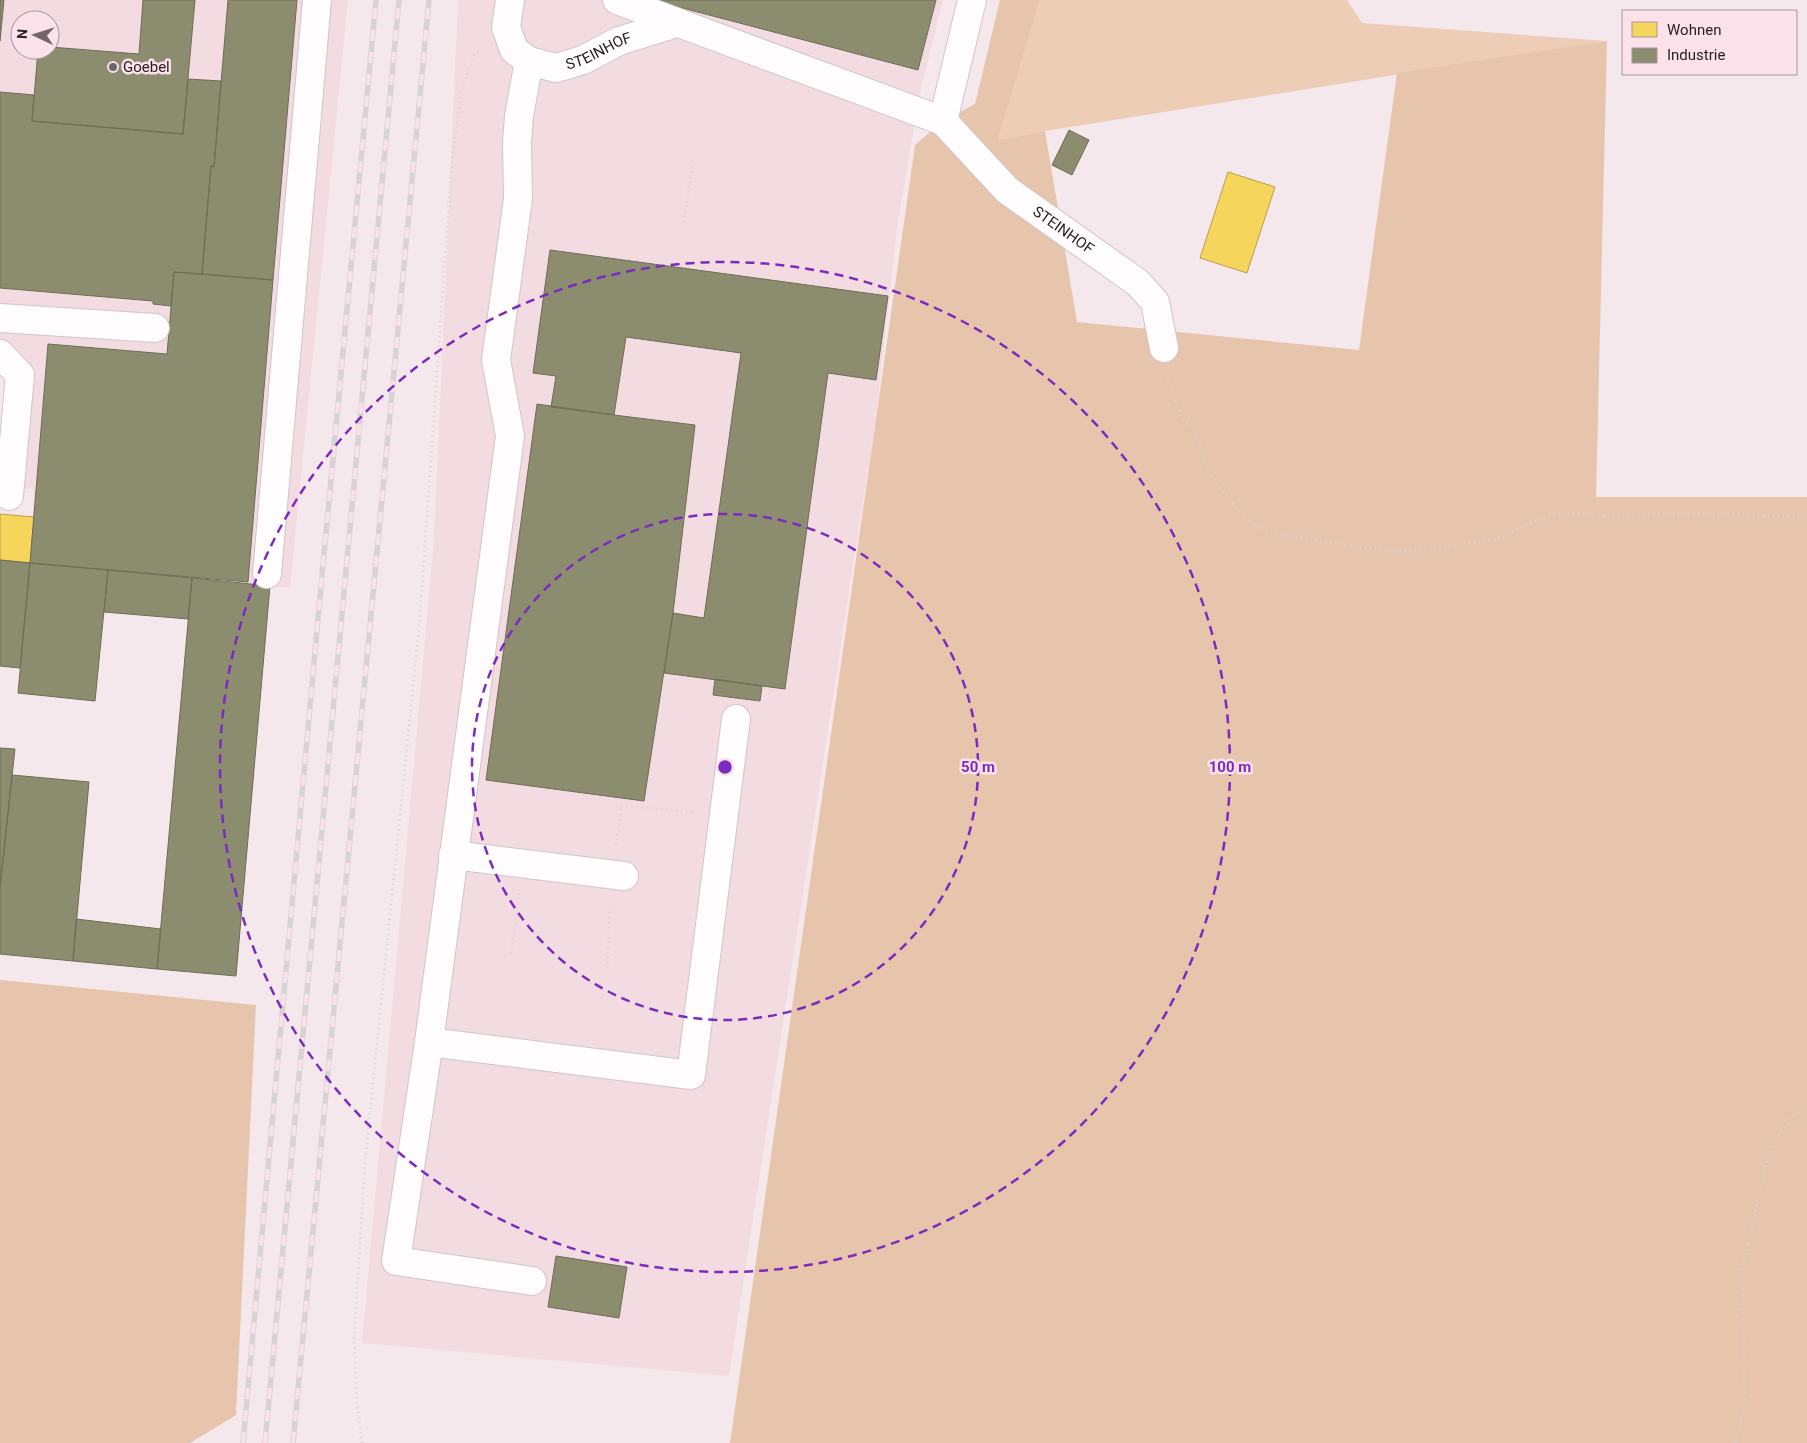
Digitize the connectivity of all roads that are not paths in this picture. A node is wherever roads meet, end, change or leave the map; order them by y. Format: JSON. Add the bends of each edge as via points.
{"nodes":[{"id":1,"x":317,"y":0,"type":"edge"},
{"id":2,"x":510,"y":0,"type":"edge"},
{"id":3,"x":617,"y":0,"type":"edge"},
{"id":4,"x":972,"y":0,"type":"edge"},
{"id":5,"x":677,"y":23,"type":"junction"},
{"id":6,"x":529,"y":61,"type":"junction"},
{"id":7,"x":943,"y":121,"type":"junction"},
{"id":8,"x":0,"y":318,"type":"edge"},
{"id":9,"x":155,"y":328,"type":"dead end"},
{"id":10,"x":1164,"y":348,"type":"road end"},
{"id":11,"x":0,"y":354,"type":"edge"},
{"id":12,"x":9,"y":496,"type":"dead end"},
{"id":13,"x":267,"y":574,"type":"dead end"},
{"id":14,"x":736,"y":719,"type":"dead end"},
{"id":15,"x":454,"y":855,"type":"junction"},
{"id":16,"x":624,"y":876,"type":"dead end"},
{"id":17,"x":428,"y":1042,"type":"junction"},
{"id":18,"x":532,"y":1281,"type":"dead end"}],
"edges":[{"from":1,"to":13,"type":"street"},
{"from":2,"to":6,"type":"street","via":[[506,27],[514,50]]},
{"from":3,"to":5,"type":"street","name":"STEINHOF"},
{"from":4,"to":7,"type":"street"},
{"from":5,"to":6,"type":"street","name":"STEINHOF","via":[[619,41],[583,60],[556,68]]},
{"from":5,"to":7,"type":"street","name":"STEINHOF"},
{"from":6,"to":15,"type":"street","via":[[519,116],[518,199],[496,360],[510,436]]},
{"from":7,"to":10,"type":"street","name":"STEINHOF","via":[[1007,190],[1138,283],[1155,302]]},
{"from":8,"to":9,"type":"street"},
{"from":11,"to":12,"type":"street","via":[[20,375]]},
{"from":14,"to":17,"type":"street","via":[[691,1075]]},
{"from":15,"to":16,"type":"street"},
{"from":15,"to":17,"type":"street"},
{"from":17,"to":18,"type":"street","via":[[396,1261]]}]}
